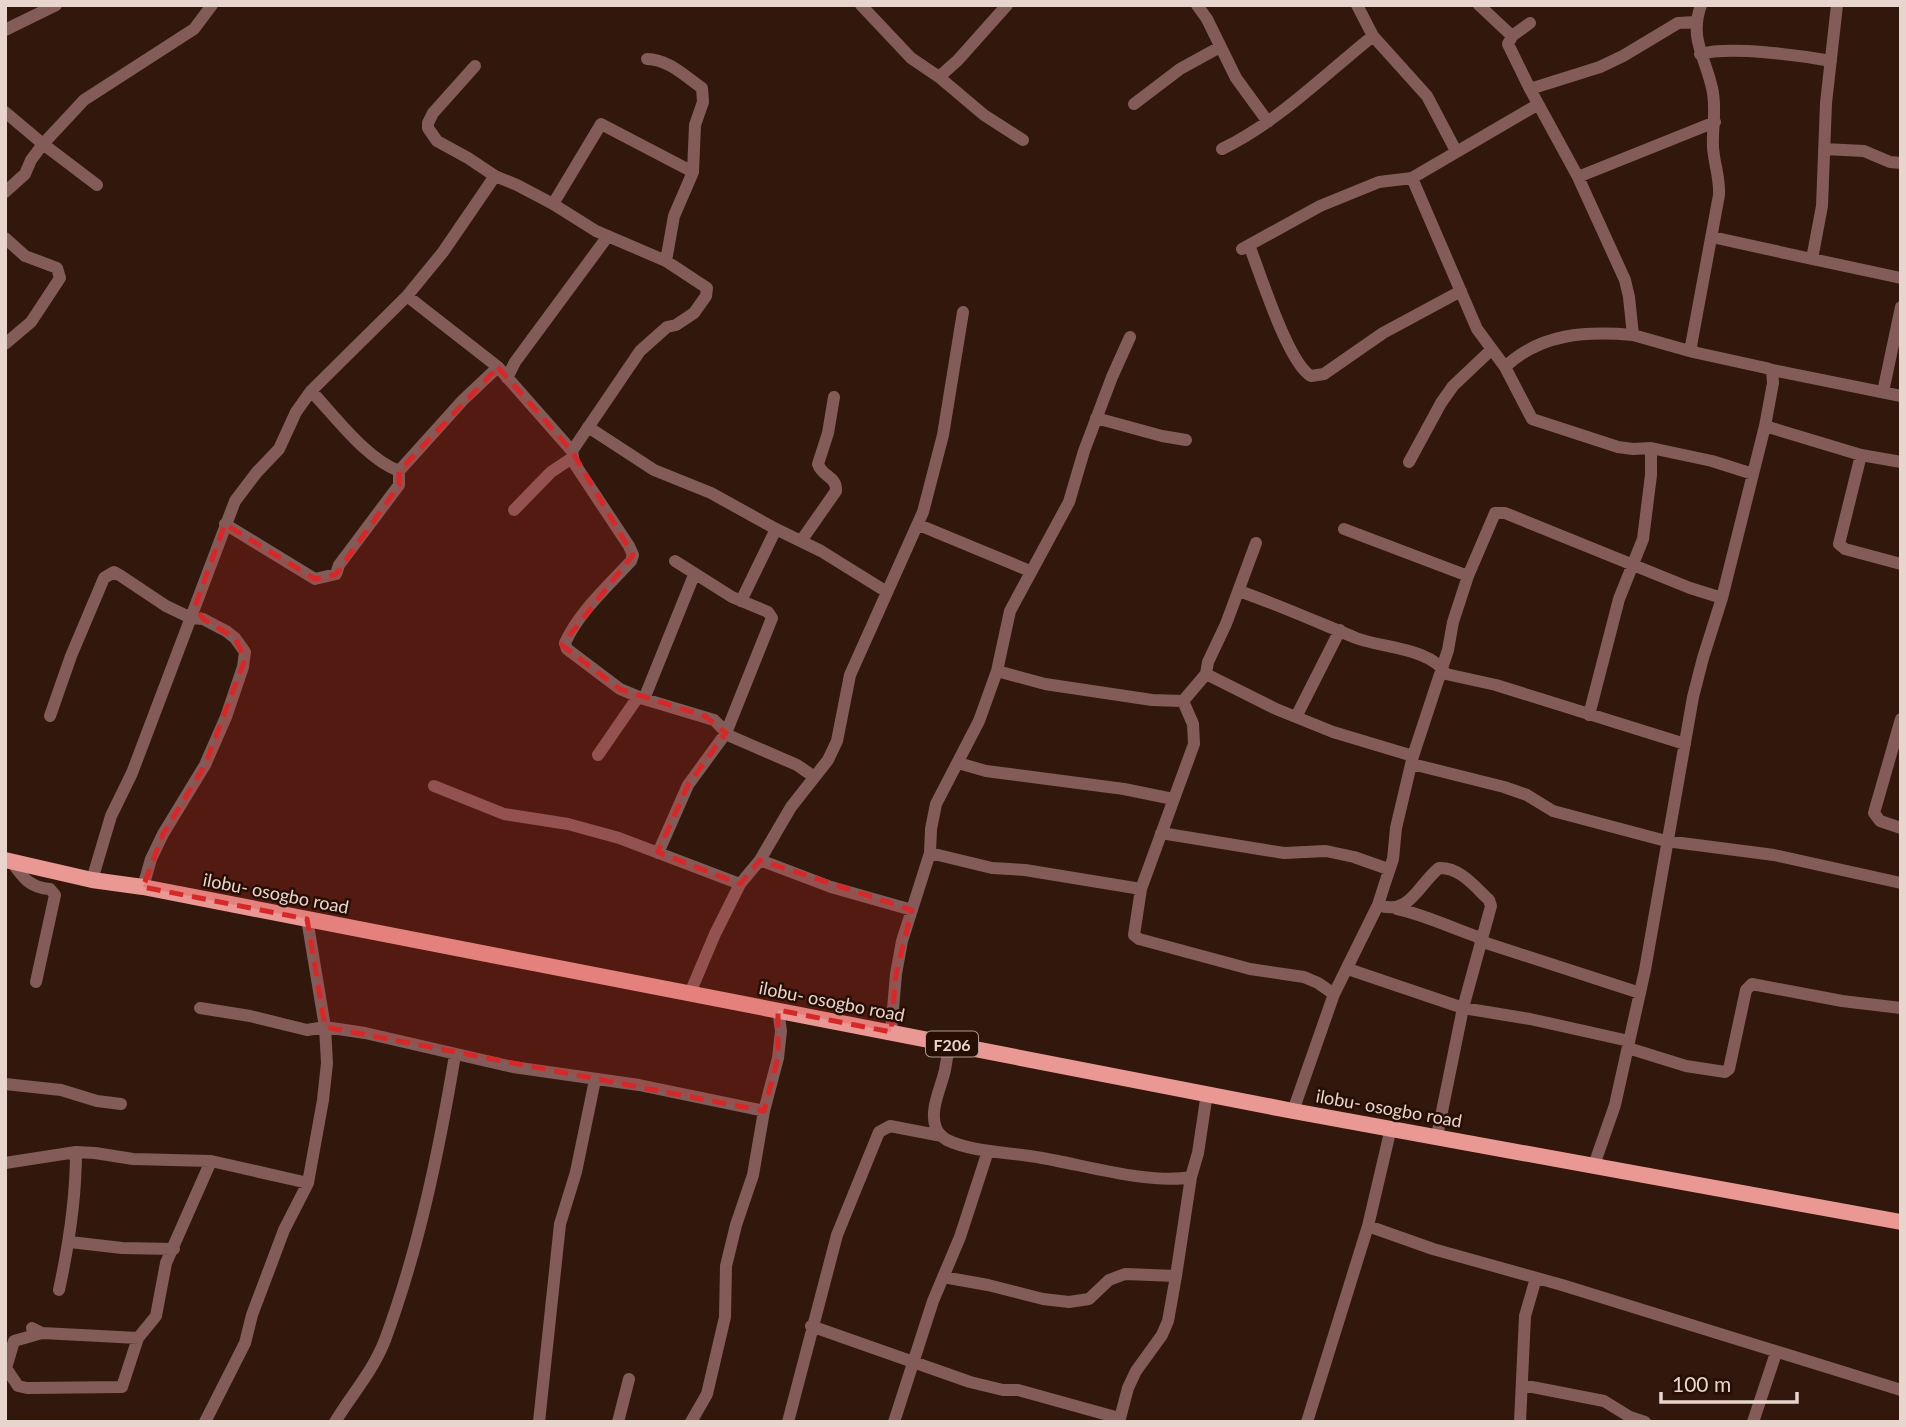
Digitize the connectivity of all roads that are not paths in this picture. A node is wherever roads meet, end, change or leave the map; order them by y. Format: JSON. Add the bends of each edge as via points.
{"nodes":[{"id":1,"x":56,"y":5,"type":"edge"},
{"id":2,"x":212,"y":5,"type":"edge"},
{"id":3,"x":861,"y":5,"type":"edge"},
{"id":4,"x":1007,"y":5,"type":"edge"},
{"id":5,"x":1197,"y":5,"type":"edge"},
{"id":6,"x":1357,"y":5,"type":"edge"},
{"id":7,"x":1479,"y":5,"type":"edge"},
{"id":8,"x":1701,"y":5,"type":"edge"},
{"id":9,"x":1837,"y":5,"type":"edge"},
{"id":10,"x":1695,"y":22,"type":"junction"},
{"id":11,"x":1530,"y":23,"type":"dead end"},
{"id":12,"x":5,"y":30,"type":"edge"},
{"id":13,"x":1373,"y":36,"type":"junction"},
{"id":14,"x":1511,"y":36,"type":"junction"},
{"id":15,"x":1220,"y":47,"type":"junction"},
{"id":16,"x":1700,"y":54,"type":"junction"},
{"id":17,"x":647,"y":59,"type":"dead end"},
{"id":18,"x":1831,"y":61,"type":"junction"},
{"id":19,"x":475,"y":66,"type":"dead end"},
{"id":20,"x":939,"y":77,"type":"junction"},
{"id":21,"x":1530,"y":89,"type":"junction"},
{"id":22,"x":1134,"y":104,"type":"dead end"},
{"id":23,"x":1537,"y":104,"type":"junction"},
{"id":24,"x":5,"y":111,"type":"edge"},
{"id":25,"x":1268,"y":122,"type":"junction"},
{"id":26,"x":1715,"y":122,"type":"junction"},
{"id":27,"x":1023,"y":140,"type":"dead end"},
{"id":28,"x":43,"y":144,"type":"junction"},
{"id":29,"x":1222,"y":149,"type":"dead end"},
{"id":30,"x":1824,"y":149,"type":"junction"},
{"id":31,"x":1456,"y":150,"type":"junction"},
{"id":32,"x":1901,"y":163,"type":"edge"},
{"id":33,"x":693,"y":172,"type":"junction"},
{"id":34,"x":495,"y":176,"type":"junction"},
{"id":35,"x":1578,"y":177,"type":"junction"},
{"id":36,"x":1412,"y":178,"type":"junction"},
{"id":37,"x":97,"y":185,"type":"dead end"},
{"id":38,"x":5,"y":192,"type":"edge"},
{"id":39,"x":553,"y":204,"type":"junction"},
{"id":40,"x":608,"y":236,"type":"junction"},
{"id":41,"x":1712,"y":236,"type":"junction"},
{"id":42,"x":5,"y":238,"type":"edge"},
{"id":43,"x":1812,"y":259,"type":"junction"},
{"id":44,"x":666,"y":261,"type":"junction"},
{"id":45,"x":1901,"y":278,"type":"edge"},
{"id":46,"x":1461,"y":291,"type":"junction"},
{"id":47,"x":407,"y":296,"type":"junction"},
{"id":48,"x":1901,"y":307,"type":"edge"},
{"id":49,"x":963,"y":312,"type":"dead end"},
{"id":50,"x":1633,"y":335,"type":"junction"},
{"id":51,"x":1130,"y":337,"type":"dead end"},
{"id":52,"x":5,"y":344,"type":"edge"},
{"id":53,"x":1491,"y":351,"type":"junction"},
{"id":54,"x":1693,"y":352,"type":"junction"},
{"id":55,"x":1504,"y":367,"type":"junction"},
{"id":56,"x":498,"y":368,"type":"junction"},
{"id":57,"x":1772,"y":370,"type":"junction"},
{"id":58,"x":507,"y":378,"type":"junction"},
{"id":59,"x":311,"y":391,"type":"junction"},
{"id":60,"x":1883,"y":392,"type":"junction"},
{"id":61,"x":1901,"y":396,"type":"edge"},
{"id":62,"x":834,"y":397,"type":"dead end"},
{"id":63,"x":1097,"y":418,"type":"junction"},
{"id":64,"x":1765,"y":426,"type":"junction"},
{"id":65,"x":588,"y":427,"type":"junction"},
{"id":66,"x":1186,"y":440,"type":"dead end"},
{"id":67,"x":1651,"y":448,"type":"junction"},
{"id":68,"x":572,"y":455,"type":"junction"},
{"id":69,"x":1861,"y":455,"type":"junction"},
{"id":70,"x":1409,"y":462,"type":"dead end"},
{"id":71,"x":1901,"y":462,"type":"edge"},
{"id":72,"x":399,"y":471,"type":"junction"},
{"id":73,"x":1753,"y":474,"type":"junction"},
{"id":74,"x":514,"y":510,"type":"dead end"},
{"id":75,"x":225,"y":524,"type":"junction"},
{"id":76,"x":919,"y":526,"type":"junction"},
{"id":77,"x":776,"y":529,"type":"junction"},
{"id":78,"x":1343,"y":529,"type":"dead end"},
{"id":79,"x":801,"y":541,"type":"junction"},
{"id":80,"x":1256,"y":543,"type":"dead end"},
{"id":81,"x":675,"y":561,"type":"dead end"},
{"id":82,"x":1901,"y":564,"type":"edge"},
{"id":83,"x":1633,"y":565,"type":"junction"},
{"id":84,"x":1031,"y":570,"type":"junction"},
{"id":85,"x":694,"y":575,"type":"junction"},
{"id":86,"x":1468,"y":576,"type":"junction"},
{"id":87,"x":1239,"y":591,"type":"junction"},
{"id":88,"x":887,"y":592,"type":"junction"},
{"id":89,"x":1722,"y":598,"type":"junction"},
{"id":90,"x":741,"y":601,"type":"junction"},
{"id":91,"x":196,"y":614,"type":"junction"},
{"id":92,"x":1340,"y":630,"type":"junction"},
{"id":93,"x":1441,"y":666,"type":"junction"},
{"id":94,"x":997,"y":671,"type":"junction"},
{"id":95,"x":1206,"y":674,"type":"junction"},
{"id":96,"x":641,"y":698,"type":"junction"},
{"id":97,"x":1183,"y":701,"type":"junction"},
{"id":98,"x":1589,"y":715,"type":"junction"},
{"id":99,"x":50,"y":716,"type":"dead end"},
{"id":100,"x":1296,"y":717,"type":"junction"},
{"id":101,"x":1901,"y":719,"type":"edge"},
{"id":102,"x":726,"y":733,"type":"junction"},
{"id":103,"x":1685,"y":744,"type":"junction"},
{"id":104,"x":598,"y":755,"type":"dead end"},
{"id":105,"x":1412,"y":760,"type":"junction"},
{"id":106,"x":958,"y":764,"type":"junction"},
{"id":107,"x":813,"y":776,"type":"junction"},
{"id":108,"x":434,"y":786,"type":"dead end"},
{"id":109,"x":1173,"y":799,"type":"junction"},
{"id":110,"x":1901,"y":828,"type":"edge"},
{"id":111,"x":1161,"y":833,"type":"junction"},
{"id":112,"x":1666,"y":841,"type":"junction"},
{"id":113,"x":658,"y":853,"type":"junction"},
{"id":114,"x":930,"y":853,"type":"junction"},
{"id":115,"x":760,"y":860,"type":"junction"},
{"id":116,"x":9,"y":861,"type":"edge"},
{"id":117,"x":1388,"y":869,"type":"junction"},
{"id":118,"x":92,"y":880,"type":"junction"},
{"id":119,"x":1901,"y":883,"type":"edge"},
{"id":120,"x":740,"y":884,"type":"junction"},
{"id":121,"x":143,"y":887,"type":"junction"},
{"id":122,"x":1141,"y":889,"type":"junction"},
{"id":123,"x":1378,"y":905,"type":"junction"},
{"id":124,"x":1397,"y":909,"type":"junction"},
{"id":125,"x":912,"y":910,"type":"junction"},
{"id":126,"x":307,"y":919,"type":"junction"},
{"id":127,"x":1480,"y":939,"type":"junction"},
{"id":128,"x":1348,"y":968,"type":"junction"},
{"id":129,"x":36,"y":982,"type":"dead end"},
{"id":130,"x":690,"y":993,"type":"junction"},
{"id":131,"x":1640,"y":993,"type":"junction"},
{"id":132,"x":1334,"y":994,"type":"junction"},
{"id":133,"x":200,"y":1008,"type":"dead end"},
{"id":134,"x":1463,"y":1008,"type":"junction"},
{"id":135,"x":1901,"y":1008,"type":"edge"},
{"id":136,"x":778,"y":1010,"type":"junction"},
{"id":137,"x":325,"y":1027,"type":"junction"},
{"id":138,"x":891,"y":1032,"type":"junction"},
{"id":139,"x":948,"y":1043,"type":"junction"},
{"id":140,"x":1628,"y":1044,"type":"junction"},
{"id":141,"x":455,"y":1055,"type":"junction"},
{"id":142,"x":595,"y":1080,"type":"junction"},
{"id":143,"x":5,"y":1084,"type":"edge"},
{"id":144,"x":1207,"y":1094,"type":"junction"},
{"id":145,"x":121,"y":1104,"type":"dead end"},
{"id":146,"x":764,"y":1111,"type":"junction"},
{"id":147,"x":1293,"y":1111,"type":"junction"},
{"id":148,"x":1391,"y":1128,"type":"junction"},
{"id":149,"x":942,"y":1136,"type":"junction"},
{"id":150,"x":1437,"y":1136,"type":"junction"},
{"id":151,"x":989,"y":1151,"type":"junction"},
{"id":152,"x":76,"y":1152,"type":"junction"},
{"id":153,"x":211,"y":1161,"type":"junction"},
{"id":154,"x":5,"y":1163,"type":"edge"},
{"id":155,"x":1594,"y":1165,"type":"junction"},
{"id":156,"x":1191,"y":1177,"type":"junction"},
{"id":157,"x":308,"y":1184,"type":"junction"},
{"id":158,"x":1901,"y":1222,"type":"edge"},
{"id":159,"x":1368,"y":1226,"type":"junction"},
{"id":160,"x":69,"y":1242,"type":"junction"},
{"id":161,"x":174,"y":1249,"type":"junction"},
{"id":162,"x":1176,"y":1276,"type":"junction"},
{"id":163,"x":943,"y":1277,"type":"junction"},
{"id":164,"x":1536,"y":1278,"type":"junction"},
{"id":165,"x":59,"y":1290,"type":"dead end"},
{"id":166,"x":811,"y":1326,"type":"junction"},
{"id":167,"x":138,"y":1338,"type":"junction"},
{"id":168,"x":1776,"y":1353,"type":"junction"},
{"id":169,"x":915,"y":1362,"type":"junction"},
{"id":170,"x":629,"y":1379,"type":"dead end"},
{"id":171,"x":1522,"y":1385,"type":"junction"},
{"id":172,"x":1901,"y":1391,"type":"edge"},
{"id":173,"x":1119,"y":1420,"type":"edge"},
{"id":174,"x":205,"y":1422,"type":"edge"},
{"id":175,"x":335,"y":1422,"type":"edge"},
{"id":176,"x":539,"y":1422,"type":"edge"},
{"id":177,"x":618,"y":1422,"type":"edge"},
{"id":178,"x":691,"y":1422,"type":"edge"},
{"id":179,"x":788,"y":1422,"type":"edge"},
{"id":180,"x":894,"y":1422,"type":"edge"},
{"id":181,"x":1307,"y":1422,"type":"edge"},
{"id":182,"x":1520,"y":1422,"type":"edge"},
{"id":183,"x":1645,"y":1422,"type":"edge"},
{"id":184,"x":1753,"y":1422,"type":"edge"}],
"edges":[{"from":1,"to":12,"type":"street"},
{"from":2,"to":28,"type":"street","via":[[194,29],[84,100]]},
{"from":3,"to":20,"type":"street","via":[[911,58]]},
{"from":4,"to":20,"type":"street"},
{"from":5,"to":15,"type":"street"},
{"from":6,"to":13,"type":"street"},
{"from":7,"to":14,"type":"street"},
{"from":8,"to":10,"type":"street"},
{"from":9,"to":18,"type":"street"},
{"from":10,"to":16,"type":"street"},
{"from":10,"to":21,"type":"street","via":[[1678,23],[1600,66]]},
{"from":11,"to":14,"type":"street"},
{"from":13,"to":25,"type":"street"},
{"from":13,"to":31,"type":"street","via":[[1420,86]]},
{"from":14,"to":21,"type":"street","via":[[1508,44]]},
{"from":15,"to":22,"type":"street","via":[[1180,69]]},
{"from":15,"to":25,"type":"street"},
{"from":16,"to":18,"type":"street","via":[[1734,51]]},
{"from":16,"to":26,"type":"street","via":[[1713,89]]},
{"from":17,"to":33,"type":"street","via":[[675,69],[702,88]]},
{"from":18,"to":30,"type":"street"},
{"from":19,"to":34,"type":"street","via":[[433,113],[428,128],[437,141]]},
{"from":20,"to":27,"type":"street"},
{"from":21,"to":23,"type":"street"},
{"from":23,"to":31,"type":"street"},
{"from":23,"to":35,"type":"street"},
{"from":24,"to":28,"type":"street"},
{"from":25,"to":29,"type":"street"},
{"from":26,"to":35,"type":"street"},
{"from":26,"to":41,"type":"street","via":[[1713,145],[1720,175]]},
{"from":28,"to":37,"type":"street"},
{"from":28,"to":38,"type":"street","via":[[25,174]]},
{"from":30,"to":32,"type":"street","via":[[1864,151]]},
{"from":30,"to":43,"type":"street","via":[[1822,206]]},
{"from":31,"to":36,"type":"street"},
{"from":33,"to":39,"type":"street","via":[[601,124]]},
{"from":33,"to":44,"type":"street","via":[[674,216]]},
{"from":34,"to":39,"type":"street"},
{"from":34,"to":47,"type":"street"},
{"from":35,"to":50,"type":"street","via":[[1625,280]]},
{"from":36,"to":46,"type":"street"},
{"from":36,"to":46,"type":"street","via":[[1379,182],[1320,206],[1245,247],[1284,337],[1301,368],[1311,376],[1324,374],[1383,333]]},
{"from":39,"to":40,"type":"street"},
{"from":40,"to":44,"type":"street"},
{"from":40,"to":58,"type":"street"},
{"from":41,"to":43,"type":"street"},
{"from":41,"to":54,"type":"street","via":[[1691,341]]},
{"from":42,"to":52,"type":"street","via":[[25,256],[57,268],[60,278],[31,322]]},
{"from":43,"to":45,"type":"street"},
{"from":44,"to":65,"type":"street","via":[[707,288],[706,296],[694,313],[667,327],[640,351]]},
{"from":46,"to":53,"type":"street"},
{"from":47,"to":56,"type":"street"},
{"from":47,"to":59,"type":"street"},
{"from":48,"to":60,"type":"street"},
{"from":49,"to":76,"type":"street","via":[[943,435]]},
{"from":50,"to":54,"type":"street"},
{"from":50,"to":55,"type":"street","via":[[1559,336],[1528,349]]},
{"from":51,"to":63,"type":"street"},
{"from":53,"to":55,"type":"street"},
{"from":53,"to":70,"type":"street","via":[[1441,402]]},
{"from":54,"to":57,"type":"street"},
{"from":55,"to":67,"type":"street","via":[[1532,419],[1618,447]]},
{"from":56,"to":58,"type":"street"},
{"from":56,"to":72,"type":"street"},
{"from":57,"to":60,"type":"street"},
{"from":57,"to":64,"type":"street"},
{"from":58,"to":68,"type":"street"},
{"from":59,"to":72,"type":"street","via":[[368,451]]},
{"from":59,"to":75,"type":"street","via":[[279,449],[234,501]]},
{"from":60,"to":61,"type":"street"},
{"from":62,"to":79,"type":"street","via":[[818,464],[837,484],[836,491]]},
{"from":63,"to":66,"type":"street"},
{"from":63,"to":84,"type":"street","via":[[1069,502]]},
{"from":64,"to":69,"type":"street"},
{"from":64,"to":73,"type":"street"},
{"from":65,"to":68,"type":"street"},
{"from":65,"to":77,"type":"street","via":[[654,470],[710,493]]},
{"from":67,"to":73,"type":"street"},
{"from":67,"to":83,"type":"street","via":[[1643,539]]},
{"from":68,"to":74,"type":"street"},
{"from":68,"to":96,"type":"street","via":[[633,555],[565,646],[593,670]]},
{"from":69,"to":71,"type":"street"},
{"from":69,"to":82,"type":"street","via":[[1839,544]]},
{"from":72,"to":75,"type":"street","via":[[399,485],[336,574],[315,579]]},
{"from":73,"to":89,"type":"street"},
{"from":75,"to":91,"type":"street"},
{"from":76,"to":84,"type":"street"},
{"from":76,"to":88,"type":"street"},
{"from":77,"to":79,"type":"street"},
{"from":77,"to":90,"type":"street"},
{"from":78,"to":86,"type":"street"},
{"from":79,"to":88,"type":"street"},
{"from":80,"to":87,"type":"street"},
{"from":81,"to":85,"type":"street"},
{"from":83,"to":86,"type":"street","via":[[1499,512]]},
{"from":83,"to":89,"type":"street"},
{"from":83,"to":98,"type":"street","via":[[1619,599]]},
{"from":84,"to":94,"type":"street","via":[[1010,611]]},
{"from":85,"to":90,"type":"street"},
{"from":85,"to":96,"type":"street"},
{"from":86,"to":93,"type":"street"},
{"from":87,"to":92,"type":"street"},
{"from":87,"to":95,"type":"street"},
{"from":88,"to":107,"type":"street","via":[[850,675],[837,741]]},
{"from":89,"to":103,"type":"street","via":[[1703,658]]},
{"from":90,"to":102,"type":"street","via":[[772,618]]},
{"from":91,"to":99,"type":"street","via":[[154,599],[109,573]]},
{"from":91,"to":118,"type":"street","via":[[111,816]]},
{"from":91,"to":121,"type":"street","via":[[235,638],[243,646],[245,659],[205,765],[163,834]]},
{"from":92,"to":93,"type":"street"},
{"from":92,"to":100,"type":"street"},
{"from":93,"to":98,"type":"street","via":[[1446,674]]},
{"from":93,"to":105,"type":"street"},
{"from":94,"to":97,"type":"street","via":[[1045,684],[1152,701]]},
{"from":94,"to":106,"type":"street"},
{"from":95,"to":97,"type":"street"},
{"from":95,"to":100,"type":"street"},
{"from":96,"to":102,"type":"street","via":[[705,716]]},
{"from":96,"to":104,"type":"street"},
{"from":97,"to":109,"type":"street","via":[[1193,724],[1194,744]]},
{"from":98,"to":103,"type":"street"},
{"from":100,"to":105,"type":"street"},
{"from":101,"to":110,"type":"street","via":[[1874,813],[1880,821]]},
{"from":102,"to":107,"type":"street"},
{"from":102,"to":113,"type":"street","via":[[688,785]]},
{"from":103,"to":112,"type":"street"},
{"from":105,"to":112,"type":"street","via":[[1527,795],[1553,811]]},
{"from":105,"to":117,"type":"street"},
{"from":106,"to":109,"type":"street"},
{"from":106,"to":114,"type":"street","via":[[936,804]]},
{"from":107,"to":115,"type":"street"},
{"from":108,"to":113,"type":"street","via":[[504,814],[595,831]]},
{"from":109,"to":111,"type":"street"},
{"from":111,"to":117,"type":"street","via":[[1284,853],[1325,851]]},
{"from":111,"to":122,"type":"street"},
{"from":112,"to":119,"type":"street","via":[[1774,856]]},
{"from":112,"to":131,"type":"street"},
{"from":113,"to":120,"type":"street"},
{"from":114,"to":122,"type":"street","via":[[992,868]]},
{"from":114,"to":125,"type":"street"},
{"from":115,"to":120,"type":"street"},
{"from":115,"to":125,"type":"street"},
{"from":116,"to":118,"type":"main road","name":"ilobu- osogbo road","number":"F206"},
{"from":116,"to":129,"type":"street","via":[[23,880],[55,895]]},
{"from":117,"to":123,"type":"street"},
{"from":118,"to":121,"type":"main road","name":"ilobu- osogbo road","number":"F206"},
{"from":120,"to":130,"type":"street"},
{"from":121,"to":126,"type":"main road","name":"ilobu- osogbo road","number":"F206"},
{"from":122,"to":132,"type":"street","via":[[1133,932],[1139,939],[1311,979]]},
{"from":123,"to":124,"type":"street"},
{"from":123,"to":128,"type":"street"},
{"from":124,"to":127,"type":"street"},
{"from":124,"to":127,"type":"street","via":[[1439,868],[1450,867],[1489,900]]},
{"from":125,"to":138,"type":"street","via":[[896,974]]},
{"from":126,"to":130,"type":"main road","name":"ilobu- osogbo road","number":"F206"},
{"from":126,"to":137,"type":"street"},
{"from":127,"to":131,"type":"street"},
{"from":127,"to":134,"type":"street"},
{"from":128,"to":132,"type":"street"},
{"from":128,"to":134,"type":"street"},
{"from":130,"to":136,"type":"main road","name":"ilobu- osogbo road","number":"F206"},
{"from":131,"to":140,"type":"street"},
{"from":132,"to":147,"type":"street"},
{"from":133,"to":137,"type":"street","via":[[307,1030]]},
{"from":134,"to":140,"type":"street","via":[[1530,1019]]},
{"from":134,"to":150,"type":"street"},
{"from":135,"to":140,"type":"street","via":[[1752,984],[1746,990],[1725,1072],[1686,1066]]},
{"from":136,"to":138,"type":"main road","name":"ilobu- osogbo road","number":"F206"},
{"from":136,"to":146,"type":"street","via":[[778,1058]]},
{"from":137,"to":141,"type":"street"},
{"from":137,"to":157,"type":"street","via":[[323,1100]]},
{"from":138,"to":139,"type":"main road","name":"ilobu- osogbo road","number":"F206"},
{"from":139,"to":144,"type":"main road","name":"ilobu- osogbo road","number":"F206"},
{"from":139,"to":149,"type":"street","via":[[935,1108],[936,1128]]},
{"from":140,"to":155,"type":"street","via":[[1615,1105]]},
{"from":141,"to":142,"type":"street"},
{"from":141,"to":175,"type":"street","via":[[411,1262],[384,1341]]},
{"from":142,"to":146,"type":"street"},
{"from":142,"to":176,"type":"street","via":[[561,1224]]},
{"from":143,"to":145,"type":"street","via":[[61,1090]]},
{"from":144,"to":147,"type":"main road","name":"ilobu- osogbo road","number":"F206"},
{"from":144,"to":156,"type":"street"},
{"from":146,"to":178,"type":"street","via":[[752,1175],[726,1266],[725,1317],[707,1394]]},
{"from":147,"to":148,"type":"main road","name":"ilobu- osogbo road","number":"F206"},
{"from":148,"to":150,"type":"main road","name":"ilobu- osogbo road","number":"F206"},
{"from":148,"to":159,"type":"street"},
{"from":149,"to":151,"type":"street"},
{"from":149,"to":166,"type":"street","via":[[890,1126],[879,1132],[837,1235]]},
{"from":150,"to":155,"type":"main road","name":"ilobu- osogbo road","number":"F206"},
{"from":151,"to":156,"type":"street","via":[[1141,1176]]},
{"from":151,"to":163,"type":"street"},
{"from":152,"to":153,"type":"street"},
{"from":152,"to":154,"type":"street"},
{"from":152,"to":160,"type":"street"},
{"from":153,"to":157,"type":"street"},
{"from":153,"to":161,"type":"street"},
{"from":155,"to":158,"type":"main road","name":"ilobu- osogbo road","number":"F206"},
{"from":156,"to":162,"type":"street"},
{"from":157,"to":174,"type":"street","via":[[280,1242],[245,1343]]},
{"from":159,"to":164,"type":"street"},
{"from":159,"to":181,"type":"street"},
{"from":160,"to":161,"type":"street"},
{"from":160,"to":165,"type":"street"},
{"from":161,"to":167,"type":"street","via":[[166,1263],[156,1316]]},
{"from":162,"to":163,"type":"street","via":[[1125,1274],[1109,1280],[1089,1298],[1069,1302]]},
{"from":162,"to":173,"type":"street","via":[[1168,1321],[1136,1370]]},
{"from":163,"to":169,"type":"street"},
{"from":164,"to":168,"type":"street"},
{"from":164,"to":171,"type":"street","via":[[1525,1316]]},
{"from":166,"to":169,"type":"street"},
{"from":166,"to":179,"type":"street"},
{"from":167,"to":167,"type":"street","via":[[37,1331],[14,1341],[6,1368],[18,1386],[27,1388],[122,1387]]},
{"from":168,"to":172,"type":"street"},
{"from":168,"to":184,"type":"street"},
{"from":169,"to":173,"type":"street","via":[[970,1382],[1018,1390]]},
{"from":169,"to":180,"type":"street"},
{"from":170,"to":177,"type":"street"},
{"from":171,"to":182,"type":"street"},
{"from":171,"to":183,"type":"street","via":[[1604,1401]]}]}
